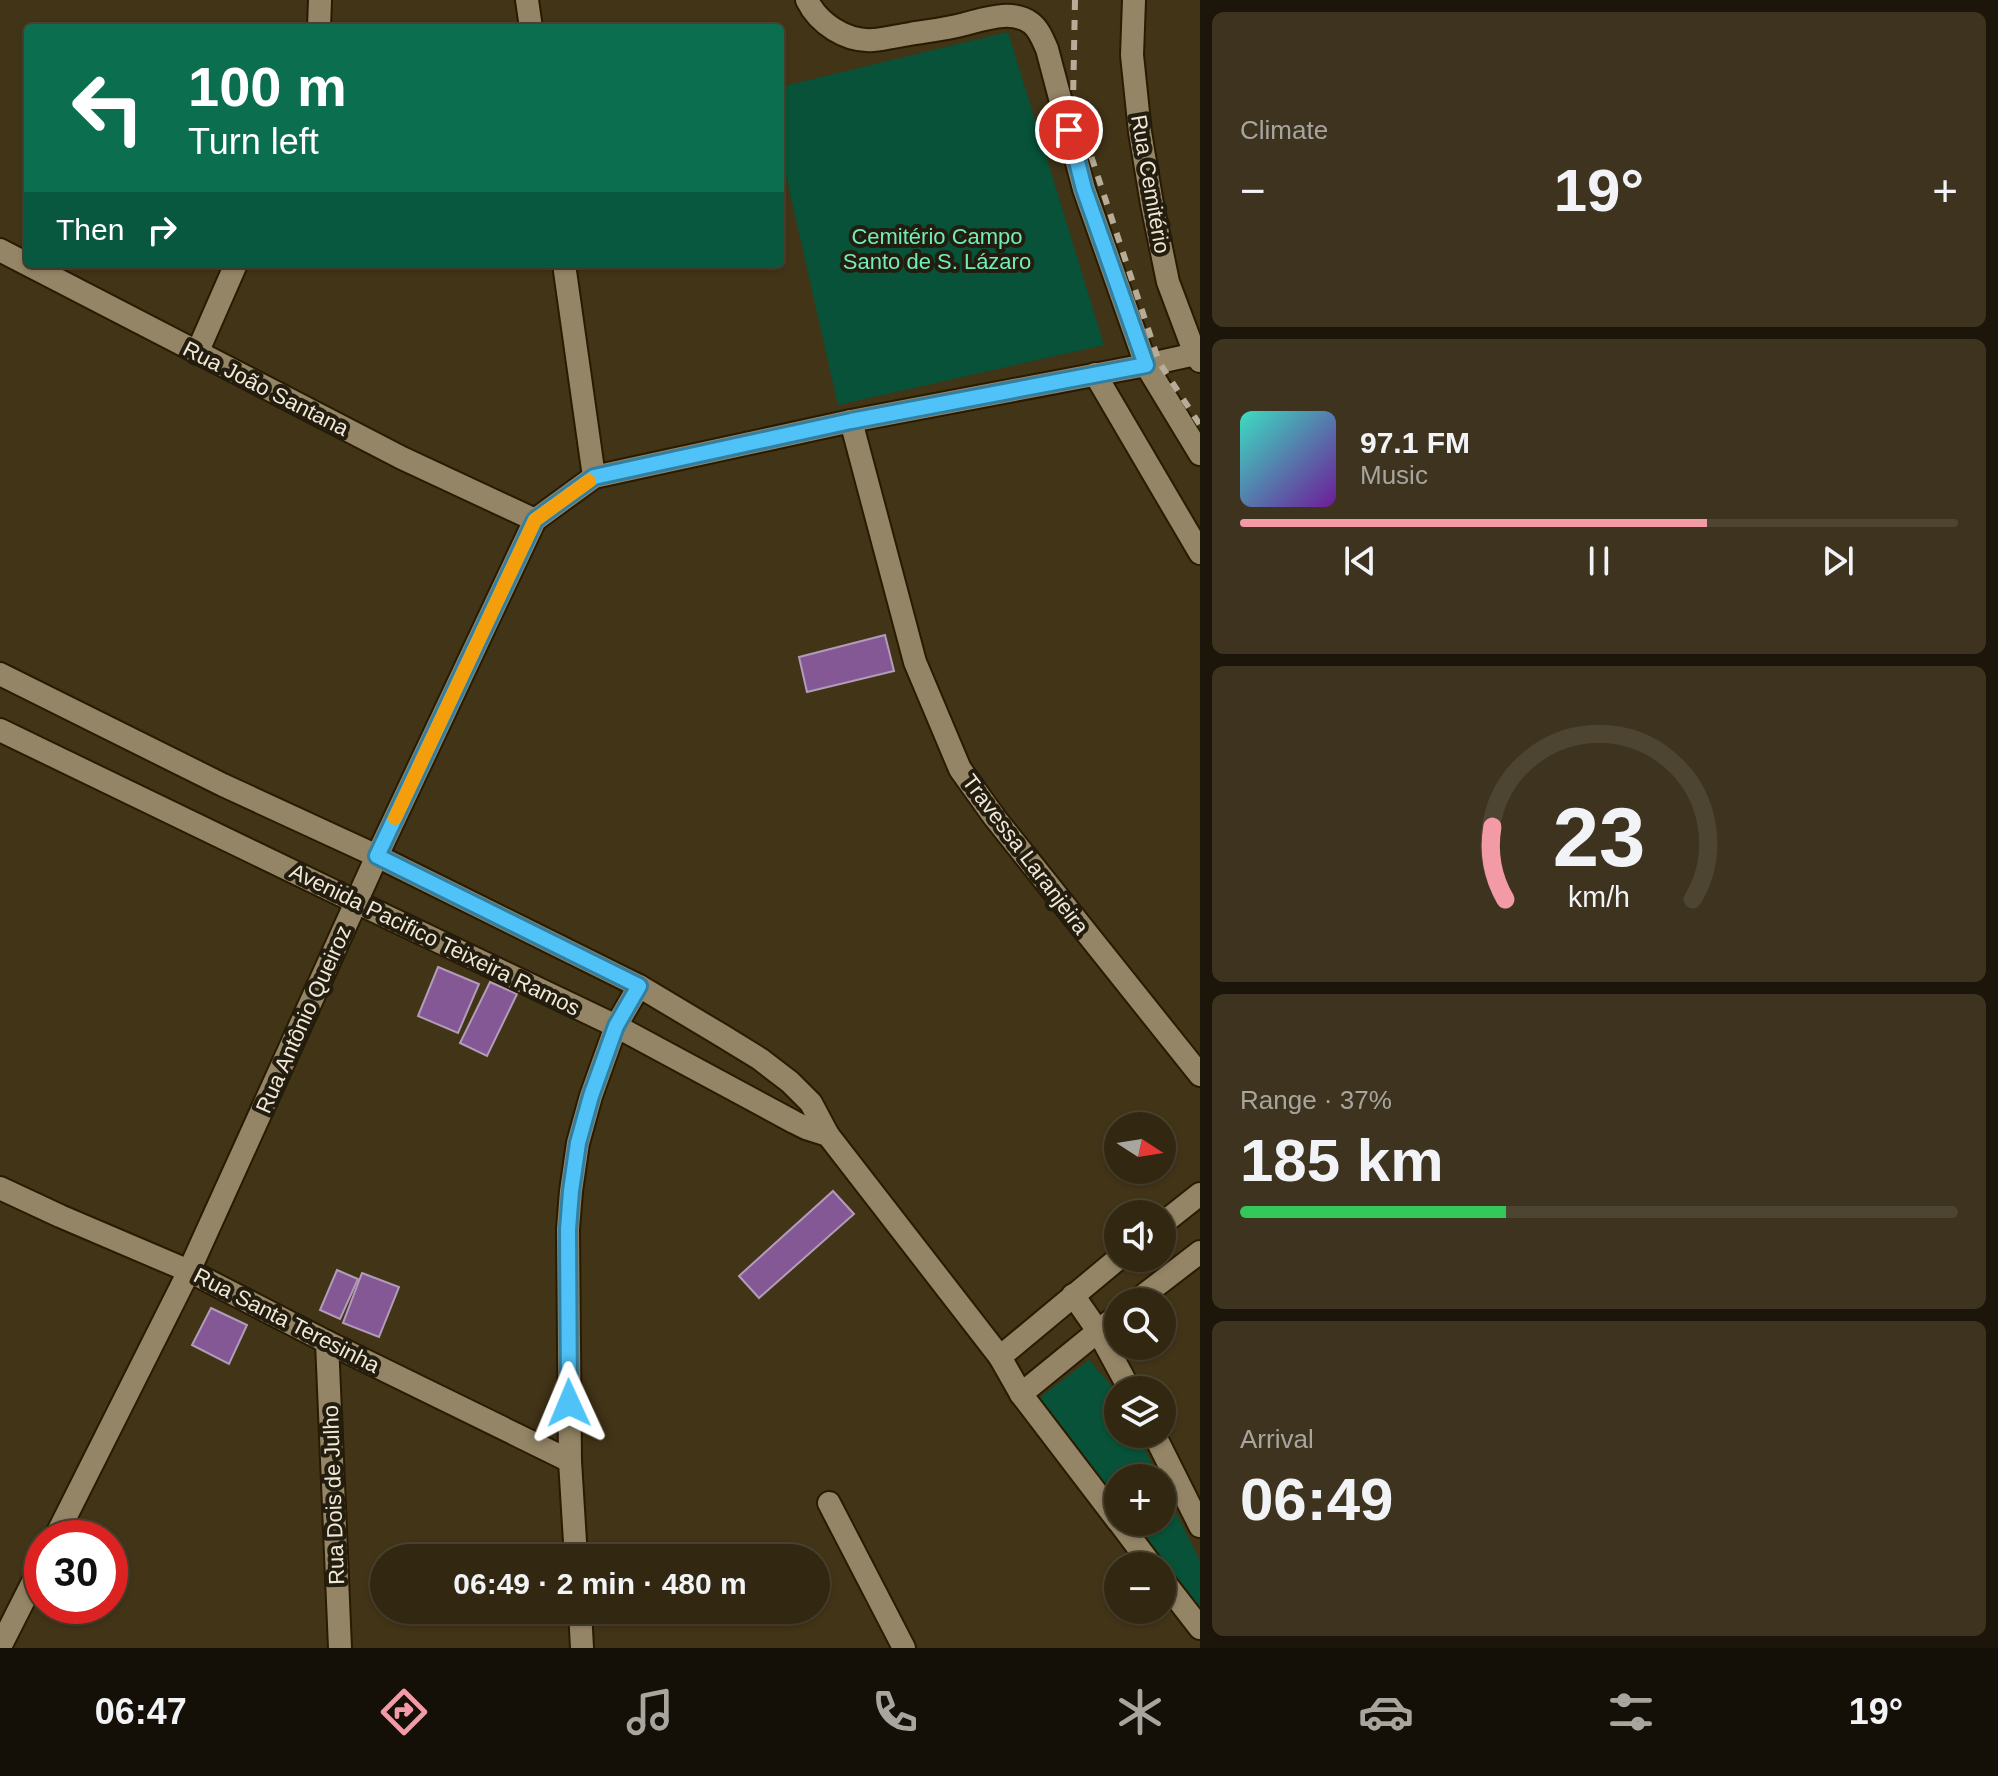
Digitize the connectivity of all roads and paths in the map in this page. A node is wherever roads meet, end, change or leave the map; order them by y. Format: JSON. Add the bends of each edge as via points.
{"nodes":[{"id":1,"x":320,"y":0,"type":"edge"},
{"id":2,"x":527,"y":0,"type":"edge"},
{"id":3,"x":807,"y":0,"type":"edge"},
{"id":4,"x":1134,"y":0,"type":"edge"},
{"id":5,"x":319,"y":24,"type":"edge"},
{"id":6,"x":530,"y":24,"type":"edge"},
{"id":7,"x":0,"y":250,"type":"edge"},
{"id":8,"x":24,"y":263,"type":"edge"},
{"id":9,"x":34,"y":268,"type":"edge"},
{"id":10,"x":234,"y":268,"type":"edge"},
{"id":11,"x":565,"y":268,"type":"edge"},
{"id":12,"x":197,"y":353,"type":"junction"},
{"id":13,"x":1198,"y":356,"type":"edge"},
{"id":14,"x":1146,"y":365,"type":"junction"},
{"id":15,"x":1095,"y":374,"type":"junction"},
{"id":16,"x":851,"y":421,"type":"junction"},
{"id":17,"x":1200,"y":454,"type":"edge"},
{"id":18,"x":594,"y":477,"type":"junction"},
{"id":19,"x":535,"y":520,"type":"junction"},
{"id":20,"x":1200,"y":553,"type":"edge"},
{"id":21,"x":0,"y":674,"type":"edge"},
{"id":22,"x":0,"y":730,"type":"edge"},
{"id":23,"x":377,"y":856,"type":"junction"},
{"id":24,"x":356,"y":902,"type":"junction"},
{"id":25,"x":639,"y":986,"type":"junction"},
{"id":26,"x":616,"y":1026,"type":"junction"},
{"id":27,"x":1200,"y":1075,"type":"edge"},
{"id":28,"x":828,"y":1135,"type":"junction"},
{"id":29,"x":0,"y":1188,"type":"edge"},
{"id":30,"x":1200,"y":1194,"type":"edge"},
{"id":31,"x":1176,"y":1213,"type":"edge"},
{"id":32,"x":1200,"y":1252,"type":"edge"},
{"id":33,"x":1104,"y":1270,"type":"edge"},
{"id":34,"x":189,"y":1271,"type":"junction"},
{"id":35,"x":1153,"y":1288,"type":"edge"},
{"id":36,"x":1073,"y":1295,"type":"junction"},
{"id":37,"x":1104,"y":1326,"type":"edge"},
{"id":38,"x":1098,"y":1331,"type":"junction"},
{"id":39,"x":327,"y":1342,"type":"junction"},
{"id":40,"x":1000,"y":1357,"type":"junction"},
{"id":41,"x":1122,"y":1376,"type":"edge"},
{"id":42,"x":1021,"y":1394,"type":"junction"},
{"id":43,"x":1161,"y":1448,"type":"edge"},
{"id":44,"x":570,"y":1461,"type":"junction"},
{"id":45,"x":829,"y":1503,"type":"dead end"},
{"id":46,"x":1104,"y":1503,"type":"edge"},
{"id":47,"x":64,"y":1520,"type":"edge"},
{"id":48,"x":1200,"y":1526,"type":"edge"},
{"id":49,"x":1129,"y":1536,"type":"edge"},
{"id":50,"x":575,"y":1544,"type":"edge"},
{"id":51,"x":1141,"y":1552,"type":"edge"},
{"id":52,"x":1176,"y":1597,"type":"edge"},
{"id":53,"x":24,"y":1600,"type":"edge"},
{"id":54,"x":581,"y":1624,"type":"edge"},
{"id":55,"x":1200,"y":1628,"type":"edge"},
{"id":56,"x":0,"y":1647,"type":"edge"},
{"id":57,"x":340,"y":1648,"type":"edge"},
{"id":58,"x":582,"y":1648,"type":"edge"},
{"id":59,"x":904,"y":1648,"type":"edge"}],
"edges":[{"from":1,"to":5,"type":"street"},
{"from":2,"to":6,"type":"street"},
{"from":3,"to":14,"type":"street","via":[[822,21],[852,38],[870,41],[1002,15],[1032,23],[1047,49],[1084,189]]},
{"from":4,"to":13,"type":"street","name":"Rua Cemitério","via":[[1132,55],[1152,204],[1168,282]]},
{"from":7,"to":8,"type":"street","name":"Rua João Santana"},
{"from":9,"to":12,"type":"street","name":"Rua João Santana"},
{"from":10,"to":12,"type":"street"},
{"from":11,"to":18,"type":"street"},
{"from":12,"to":19,"type":"street","name":"Rua João Santana"},
{"from":13,"to":14,"type":"street"},
{"from":14,"to":15,"type":"street"},
{"from":14,"to":17,"type":"street"},
{"from":15,"to":16,"type":"street"},
{"from":15,"to":20,"type":"street"},
{"from":16,"to":18,"type":"street"},
{"from":16,"to":27,"type":"street","name":"Travessa Laranjeira","via":[[915,662],[960,769]]},
{"from":18,"to":19,"type":"street","name":"Rua Antônio Queiroz"},
{"from":19,"to":23,"type":"street","name":"Rua Antônio Queiroz"},
{"from":21,"to":23,"type":"street"},
{"from":22,"to":24,"type":"street","name":"Avenida Pacifico Teixeira Ramos"},
{"from":23,"to":24,"type":"street","name":"Rua Antônio Queiroz"},
{"from":23,"to":25,"type":"street"},
{"from":24,"to":26,"type":"street","name":"Avenida Pacifico Teixeira Ramos"},
{"from":24,"to":34,"type":"street","name":"Rua Antônio Queiroz"},
{"from":25,"to":26,"type":"street"},
{"from":25,"to":28,"type":"street","via":[[790,1082],[811,1103]]},
{"from":26,"to":28,"type":"street","name":"Avenida Pacifico Teixeira Ramos"},
{"from":26,"to":44,"type":"street","via":[[578,1143],[571,1191]]},
{"from":28,"to":40,"type":"street"},
{"from":29,"to":34,"type":"street","name":"Rua Santa Teresinha"},
{"from":30,"to":31,"type":"street"},
{"from":32,"to":35,"type":"street"},
{"from":33,"to":36,"type":"street"},
{"from":34,"to":39,"type":"street","name":"Rua Santa Teresinha"},
{"from":34,"to":47,"type":"street","name":"Rua Antônio Queiroz"},
{"from":36,"to":38,"type":"street"},
{"from":36,"to":40,"type":"street"},
{"from":37,"to":38,"type":"street"},
{"from":38,"to":41,"type":"street"},
{"from":38,"to":42,"type":"street"},
{"from":39,"to":44,"type":"street","name":"Rua Santa Teresinha"},
{"from":39,"to":57,"type":"street","name":"Rua Dois de Julho"},
{"from":40,"to":42,"type":"street"},
{"from":42,"to":46,"type":"street"},
{"from":43,"to":48,"type":"street"},
{"from":44,"to":50,"type":"street"},
{"from":45,"to":59,"type":"street"},
{"from":49,"to":51,"type":"street"},
{"from":52,"to":55,"type":"street"},
{"from":53,"to":56,"type":"street"},
{"from":54,"to":58,"type":"street"}]}
